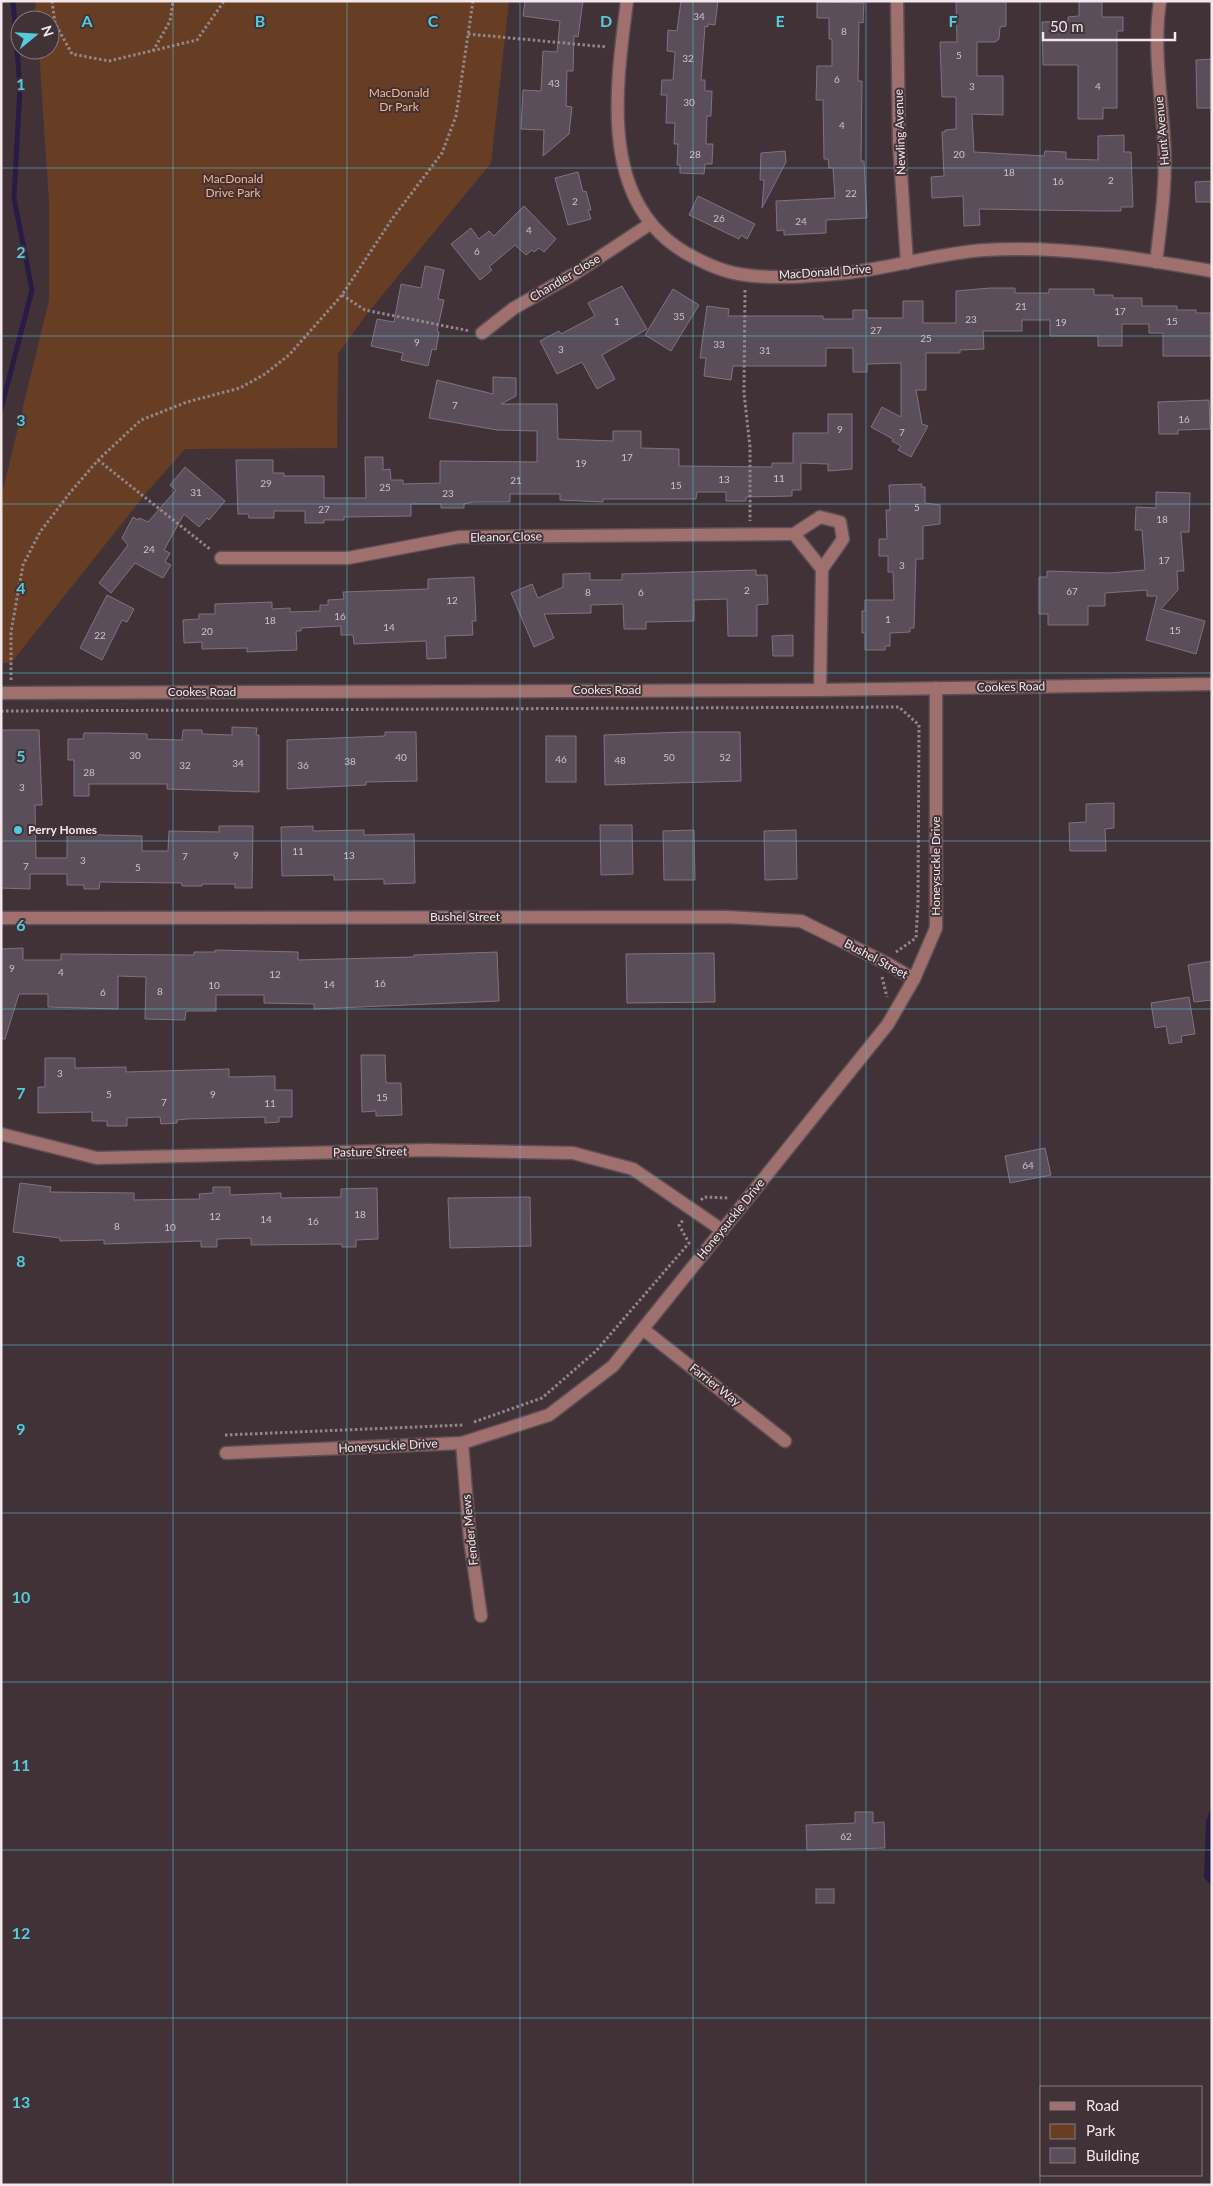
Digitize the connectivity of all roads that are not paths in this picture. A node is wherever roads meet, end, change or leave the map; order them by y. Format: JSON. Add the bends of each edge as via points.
{"nodes":[{"id":1,"x":627,"y":1,"type":"edge"},
{"id":2,"x":897,"y":1,"type":"edge"},
{"id":3,"x":1160,"y":1,"type":"edge"},
{"id":4,"x":650,"y":224,"type":"junction"},
{"id":5,"x":1156,"y":262,"type":"junction"},
{"id":6,"x":907,"y":263,"type":"junction"},
{"id":7,"x":1212,"y":271,"type":"edge"},
{"id":8,"x":482,"y":333,"type":"dead end"},
{"id":9,"x":794,"y":534,"type":"junction"},
{"id":10,"x":221,"y":558,"type":"dead end"},
{"id":11,"x":822,"y":569,"type":"junction"},
{"id":12,"x":1212,"y":684,"type":"edge"},
{"id":13,"x":936,"y":688,"type":"junction"},
{"id":14,"x":820,"y":690,"type":"junction"},
{"id":15,"x":1,"y":693,"type":"edge"},
{"id":16,"x":1,"y":918,"type":"edge"},
{"id":17,"x":914,"y":979,"type":"junction"},
{"id":18,"x":1,"y":1134,"type":"edge"},
{"id":19,"x":722,"y":1230,"type":"junction"},
{"id":20,"x":644,"y":1330,"type":"junction"},
{"id":21,"x":785,"y":1441,"type":"dead end"},
{"id":22,"x":462,"y":1443,"type":"junction"},
{"id":23,"x":226,"y":1453,"type":"dead end"},
{"id":24,"x":481,"y":1616,"type":"dead end"}],
"edges":[{"from":1,"to":4,"type":"street","name":"MacDonald Drive","via":[[620,66],[619,137],[622,165],[632,194]]},
{"from":2,"to":6,"type":"street","name":"Newling Avenue","via":[[899,143]]},
{"from":3,"to":5,"type":"street","name":"Hunt Avenue","via":[[1156,30],[1157,72],[1166,181]]},
{"from":4,"to":6,"type":"street","name":"MacDonald Drive","via":[[673,246],[702,262],[738,274],[794,276]]},
{"from":4,"to":8,"type":"street","name":"Chandler Close","via":[[574,274],[514,308]]},
{"from":5,"to":6,"type":"street","name":"MacDonald Drive","via":[[1056,248],[984,250]]},
{"from":5,"to":7,"type":"street","name":"MacDonald Drive"},
{"from":9,"to":10,"type":"street","name":"Eleanor Close","via":[[459,537],[348,558]]},
{"from":9,"to":11,"type":"street"},
{"from":9,"to":11,"type":"street","via":[[820,517],[840,522],[843,539]]},
{"from":11,"to":14,"type":"street"},
{"from":12,"to":13,"type":"street","name":"Cookes Road"},
{"from":13,"to":14,"type":"street","name":"Cookes Road"},
{"from":13,"to":17,"type":"street","name":"Honeysuckle Drive","via":[[936,928]]},
{"from":14,"to":15,"type":"street","name":"Cookes Road"},
{"from":16,"to":17,"type":"street","name":"Bushel Street","via":[[728,917],[801,921]]},
{"from":17,"to":19,"type":"street","name":"Honeysuckle Drive","via":[[888,1024]]},
{"from":18,"to":19,"type":"street","name":"Pasture Street","via":[[97,1158],[426,1150],[573,1152],[633,1169]]},
{"from":19,"to":20,"type":"street","name":"Honeysuckle Drive"},
{"from":20,"to":21,"type":"street","name":"Farrier Way"},
{"from":20,"to":22,"type":"street","name":"Honeysuckle Drive","via":[[613,1366],[549,1415]]},
{"from":22,"to":23,"type":"street","name":"Honeysuckle Drive"},
{"from":22,"to":24,"type":"street","name":"Fender Mews","via":[[470,1540]]}]}
